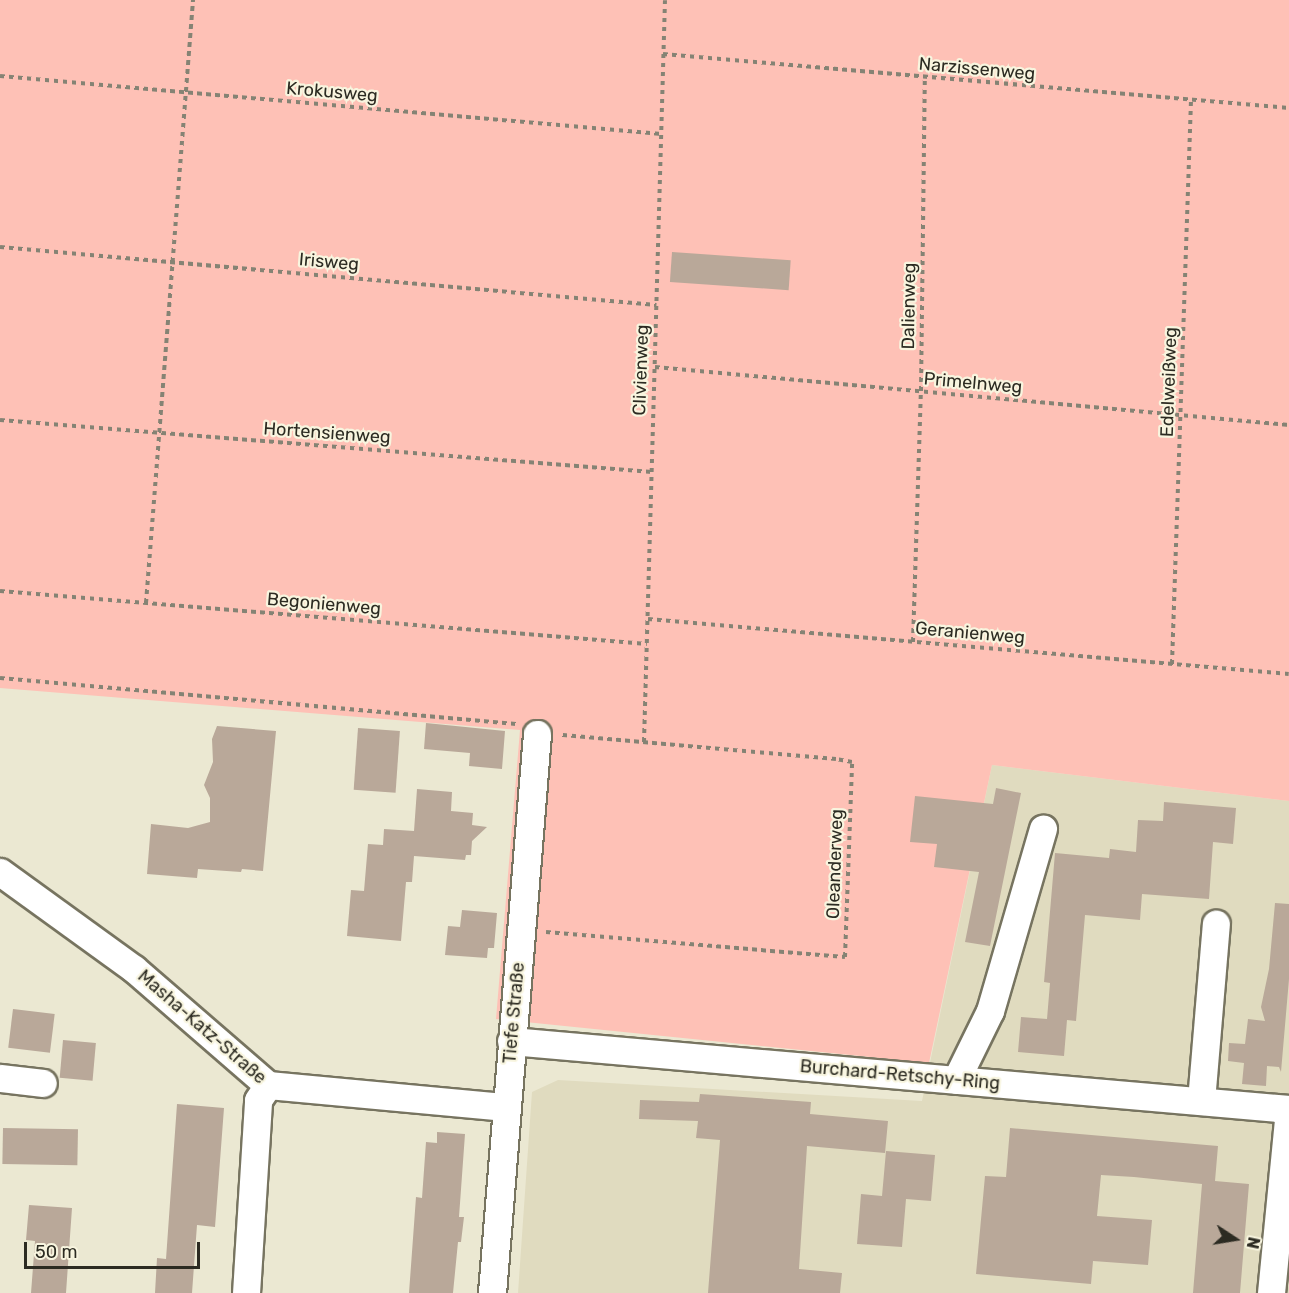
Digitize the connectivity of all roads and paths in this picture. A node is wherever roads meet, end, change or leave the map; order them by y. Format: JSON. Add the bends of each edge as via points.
{"nodes":[{"id":1,"x":193,"y":0,"type":"edge"},
{"id":2,"x":664,"y":0,"type":"edge"},
{"id":3,"x":663,"y":54,"type":"junction"},
{"id":4,"x":0,"y":76,"type":"edge"},
{"id":5,"x":925,"y":78,"type":"junction"},
{"id":6,"x":187,"y":93,"type":"junction"},
{"id":7,"x":1191,"y":101,"type":"junction"},
{"id":8,"x":1289,"y":108,"type":"edge"},
{"id":9,"x":661,"y":134,"type":"junction"},
{"id":10,"x":0,"y":247,"type":"edge"},
{"id":11,"x":173,"y":262,"type":"junction"},
{"id":12,"x":656,"y":305,"type":"junction"},
{"id":13,"x":655,"y":367,"type":"junction"},
{"id":14,"x":921,"y":391,"type":"junction"},
{"id":15,"x":1181,"y":415,"type":"junction"},
{"id":16,"x":0,"y":420,"type":"edge"},
{"id":17,"x":1289,"y":425,"type":"edge"},
{"id":18,"x":159,"y":434,"type":"junction"},
{"id":19,"x":652,"y":472,"type":"junction"},
{"id":20,"x":0,"y":591,"type":"edge"},
{"id":21,"x":147,"y":603,"type":"junction"},
{"id":22,"x":648,"y":619,"type":"junction"},
{"id":23,"x":913,"y":642,"type":"junction"},
{"id":24,"x":647,"y":644,"type":"junction"},
{"id":25,"x":1172,"y":664,"type":"junction"},
{"id":26,"x":1289,"y":674,"type":"edge"},
{"id":27,"x":0,"y":678,"type":"edge"},
{"id":28,"x":537,"y":734,"type":"junction"},
{"id":29,"x":644,"y":742,"type":"junction"},
{"id":30,"x":1042,"y":829,"type":"dead end"},
{"id":31,"x":0,"y":872,"type":"edge"},
{"id":32,"x":1216,"y":924,"type":"dead end"},
{"id":33,"x":520,"y":930,"type":"junction"},
{"id":34,"x":511,"y":1041,"type":"junction"},
{"id":35,"x":0,"y":1078,"type":"edge"},
{"id":36,"x":956,"y":1080,"type":"junction"},
{"id":37,"x":43,"y":1083,"type":"dead end"},
{"id":38,"x":268,"y":1085,"type":"junction"},
{"id":39,"x":1201,"y":1101,"type":"junction"},
{"id":40,"x":506,"y":1107,"type":"junction"},
{"id":41,"x":1289,"y":1110,"type":"edge"},
{"id":42,"x":1277,"y":1291,"type":"edge"},
{"id":43,"x":246,"y":1293,"type":"edge"},
{"id":44,"x":492,"y":1293,"type":"edge"}],
"edges":[{"from":1,"to":6,"type":"path"},
{"from":2,"to":3,"type":"path","name":"Clivienweg"},
{"from":3,"to":5,"type":"path","name":"Narzissenweg"},
{"from":3,"to":9,"type":"path","name":"Clivienweg"},
{"from":4,"to":6,"type":"path","name":"Krokusweg"},
{"from":5,"to":7,"type":"path","name":"Narzissenweg"},
{"from":5,"to":14,"type":"path","name":"Dalienweg"},
{"from":6,"to":9,"type":"path","name":"Krokusweg"},
{"from":6,"to":11,"type":"path"},
{"from":7,"to":8,"type":"path","name":"Narzissenweg"},
{"from":7,"to":15,"type":"path","name":"Edelweißweg"},
{"from":9,"to":12,"type":"path","name":"Clivienweg"},
{"from":10,"to":11,"type":"path","name":"Irisweg"},
{"from":11,"to":12,"type":"path","name":"Irisweg"},
{"from":11,"to":18,"type":"path"},
{"from":12,"to":13,"type":"path","name":"Clivienweg"},
{"from":13,"to":14,"type":"path","name":"Primelnweg"},
{"from":13,"to":19,"type":"path","name":"Clivienweg"},
{"from":14,"to":15,"type":"path","name":"Primelnweg"},
{"from":14,"to":23,"type":"path","name":"Dalienweg"},
{"from":15,"to":17,"type":"path","name":"Primelnweg"},
{"from":15,"to":25,"type":"path","name":"Edelweißweg"},
{"from":16,"to":18,"type":"path","name":"Hortensienweg"},
{"from":18,"to":19,"type":"path","name":"Hortensienweg"},
{"from":18,"to":21,"type":"path"},
{"from":19,"to":22,"type":"path","name":"Clivienweg"},
{"from":20,"to":21,"type":"path","name":"Begonienweg"},
{"from":21,"to":24,"type":"path","name":"Begonienweg"},
{"from":22,"to":23,"type":"path","name":"Geranienweg"},
{"from":22,"to":24,"type":"path","name":"Clivienweg"},
{"from":23,"to":25,"type":"path","name":"Geranienweg"},
{"from":24,"to":29,"type":"path","name":"Clivienweg"},
{"from":25,"to":26,"type":"path","name":"Geranienweg"},
{"from":27,"to":28,"type":"path","name":"Oleanderweg","via":[[525,724]]},
{"from":28,"to":29,"type":"path","name":"Oleanderweg"},
{"from":28,"to":33,"type":"street","name":"Tiefe Straße"},
{"from":29,"to":33,"type":"path","name":"Oleanderweg","via":[[852,762],[845,957]]},
{"from":30,"to":36,"type":"street","via":[[990,1011]]},
{"from":31,"to":38,"type":"street","name":"Masha-Katz-Straße","via":[[134,969]]},
{"from":32,"to":39,"type":"street"},
{"from":33,"to":34,"type":"street","name":"Tiefe Straße"},
{"from":34,"to":36,"type":"street","name":"Burchard-Retschy-Ring"},
{"from":34,"to":40,"type":"street","name":"Tiefe Straße"},
{"from":35,"to":37,"type":"street"},
{"from":36,"to":39,"type":"street","name":"Burchard-Retschy-Ring"},
{"from":38,"to":40,"type":"street","name":"Masha-Katz-Straße"},
{"from":38,"to":43,"type":"street","via":[[258,1100]]},
{"from":39,"to":41,"type":"street","name":"Burchard-Retschy-Ring"},
{"from":40,"to":44,"type":"street","name":"Tiefe Straße"},
{"from":41,"to":42,"type":"street","name":"Burchard-Retschy-Ring"}]}
